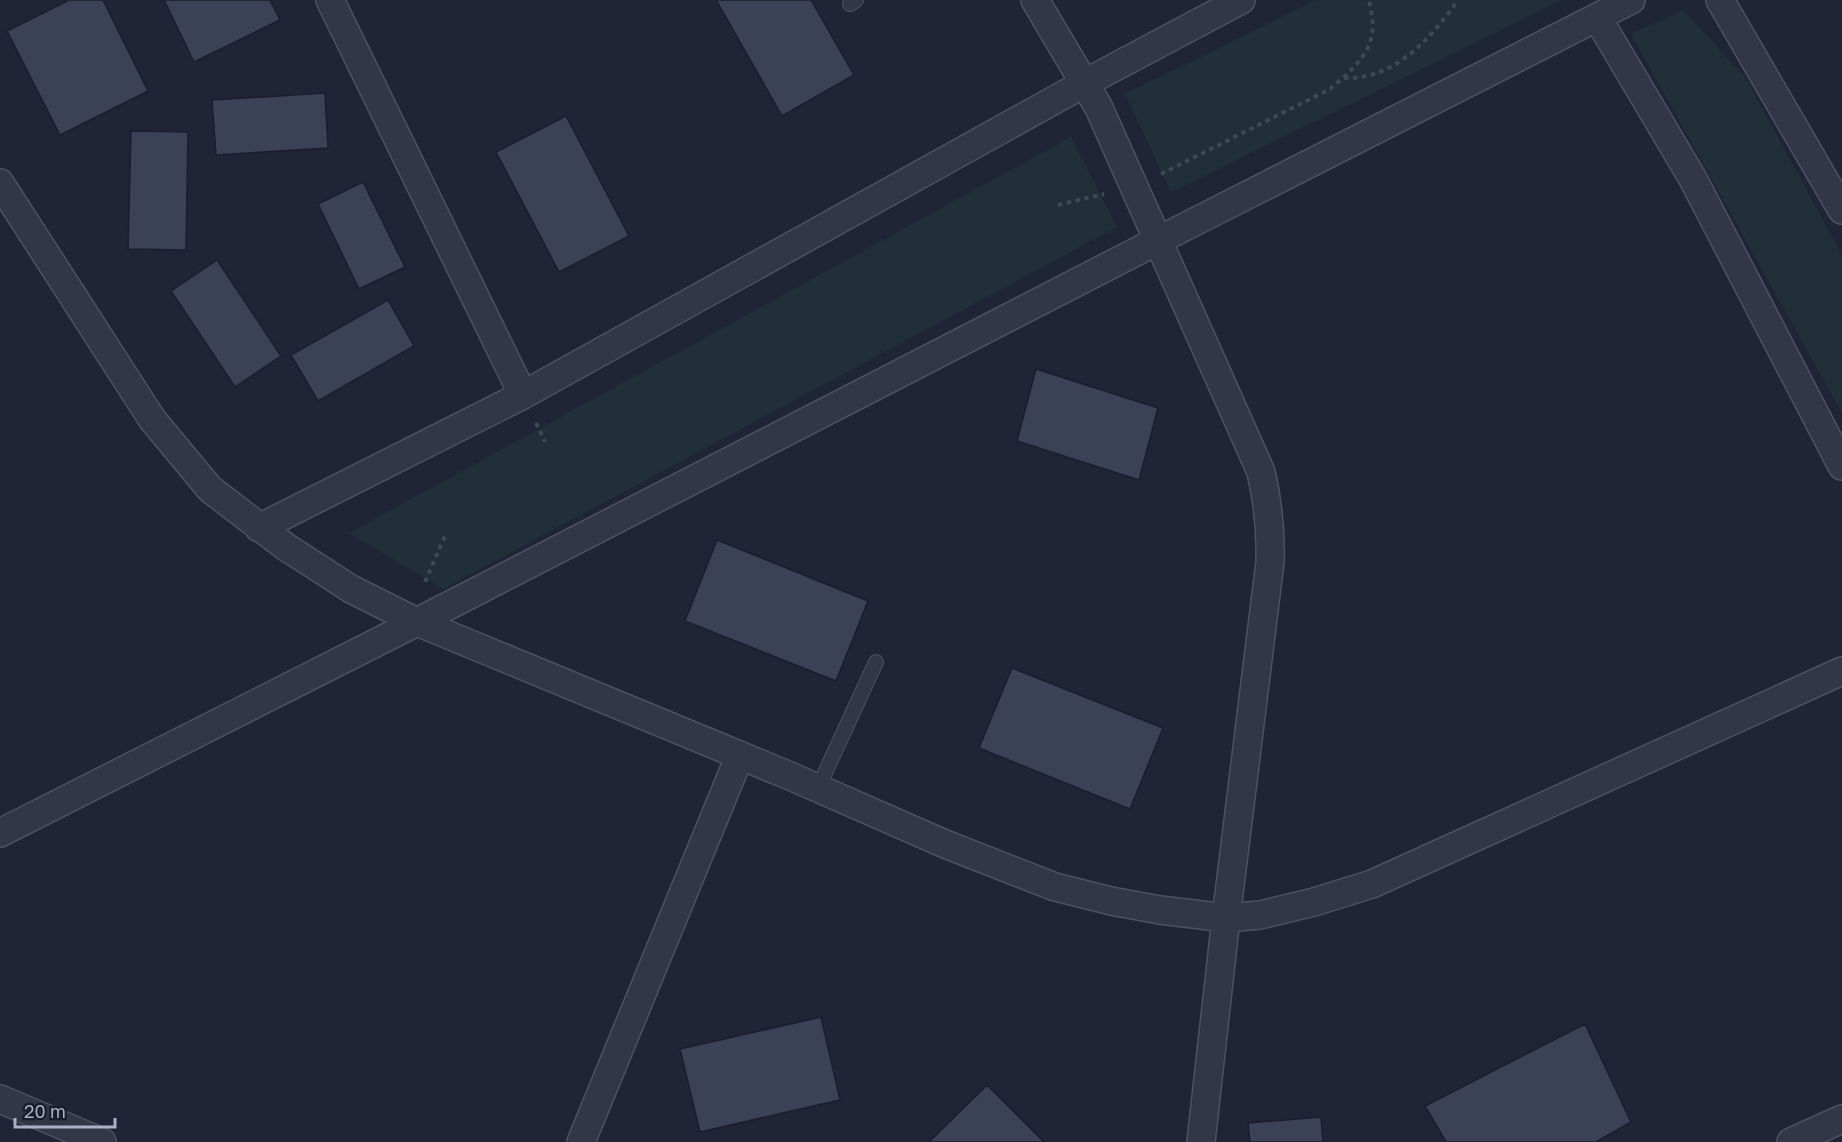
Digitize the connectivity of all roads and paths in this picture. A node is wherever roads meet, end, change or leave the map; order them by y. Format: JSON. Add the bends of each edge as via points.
{"nodes":[{"id":1,"x":330,"y":0,"type":"edge"},
{"id":2,"x":1035,"y":0,"type":"edge"},
{"id":3,"x":1241,"y":0,"type":"edge"},
{"id":4,"x":1369,"y":0,"type":"edge"},
{"id":5,"x":1458,"y":0,"type":"edge"},
{"id":6,"x":1630,"y":0,"type":"edge"},
{"id":7,"x":1720,"y":0,"type":"edge"},
{"id":8,"x":1597,"y":17,"type":"junction"},
{"id":9,"x":1343,"y":78,"type":"junction"},
{"id":10,"x":1085,"y":83,"type":"junction"},
{"id":11,"x":0,"y":183,"type":"edge"},
{"id":12,"x":1135,"y":187,"type":"junction"},
{"id":13,"x":1058,"y":205,"type":"dead end"},
{"id":14,"x":1842,"y":210,"type":"edge"},
{"id":15,"x":1160,"y":240,"type":"junction"},
{"id":16,"x":523,"y":395,"type":"junction"},
{"id":17,"x":1842,"y":466,"type":"edge"},
{"id":18,"x":259,"y":528,"type":"junction"},
{"id":19,"x":445,"y":536,"type":"dead end"},
{"id":20,"x":413,"y":620,"type":"junction"},
{"id":21,"x":876,"y":662,"type":"dead end"},
{"id":22,"x":1842,"y":670,"type":"edge"},
{"id":23,"x":740,"y":755,"type":"junction"},
{"id":24,"x":818,"y":788,"type":"junction"},
{"id":25,"x":0,"y":833,"type":"edge"},
{"id":26,"x":1226,"y":918,"type":"junction"},
{"id":27,"x":0,"y":1099,"type":"edge"},
{"id":28,"x":1842,"y":1119,"type":"edge"},
{"id":29,"x":102,"y":1142,"type":"edge"},
{"id":30,"x":581,"y":1142,"type":"edge"},
{"id":31,"x":1201,"y":1142,"type":"edge"},
{"id":32,"x":1791,"y":1142,"type":"edge"}],
"edges":[{"from":1,"to":16,"type":"street"},
{"from":2,"to":10,"type":"street"},
{"from":3,"to":10,"type":"street"},
{"from":4,"to":9,"type":"path","via":[[1372,35],[1366,50]]},
{"from":5,"to":9,"type":"path","via":[[1420,47],[1384,70]]},
{"from":6,"to":8,"type":"street"},
{"from":7,"to":14,"type":"street"},
{"from":8,"to":15,"type":"street"},
{"from":8,"to":17,"type":"street","via":[[1693,179]]},
{"from":9,"to":12,"type":"path","via":[[1330,89]]},
{"from":10,"to":12,"type":"street"},
{"from":10,"to":16,"type":"street"},
{"from":11,"to":18,"type":"street","via":[[152,419],[210,489]]},
{"from":12,"to":13,"type":"path"},
{"from":12,"to":15,"type":"street"},
{"from":15,"to":20,"type":"street"},
{"from":15,"to":26,"type":"street","via":[[1261,472],[1268,501],[1270,562]]},
{"from":16,"to":18,"type":"street"},
{"from":18,"to":20,"type":"street","via":[[351,589]]},
{"from":19,"to":20,"type":"path"},
{"from":20,"to":23,"type":"street"},
{"from":20,"to":25,"type":"street"},
{"from":21,"to":24,"type":"lane"},
{"from":22,"to":26,"type":"street","via":[[1372,884],[1260,915]]},
{"from":23,"to":24,"type":"street"},
{"from":23,"to":30,"type":"street"},
{"from":24,"to":26,"type":"street","via":[[1055,887],[1121,903]]},
{"from":26,"to":31,"type":"street"},
{"from":27,"to":29,"type":"street"},
{"from":28,"to":32,"type":"street"}]}
